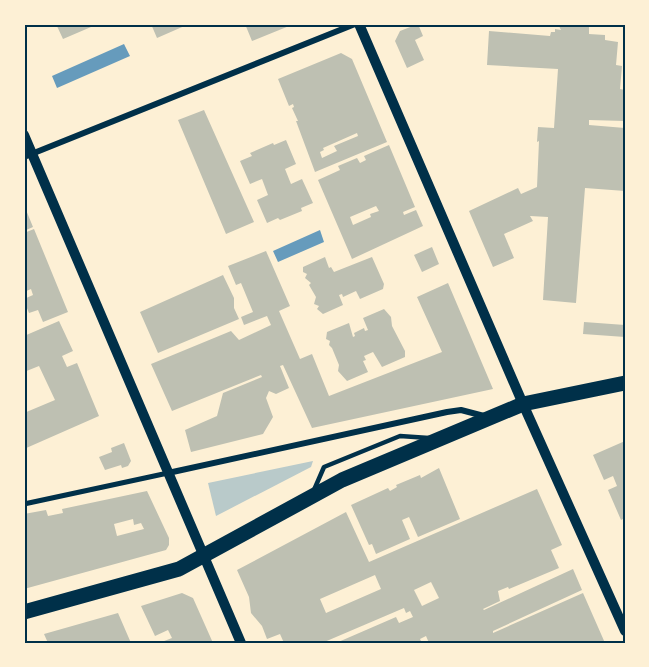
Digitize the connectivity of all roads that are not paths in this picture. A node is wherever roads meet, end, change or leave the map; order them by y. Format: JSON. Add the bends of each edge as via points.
{"nodes":[{"id":1,"x":357,"y":24,"type":"edge"},
{"id":2,"x":24,"y":135,"type":"edge"},
{"id":3,"x":28,"y":156,"type":"edge"},
{"id":4,"x":625,"y":383,"type":"edge"},
{"id":5,"x":523,"y":404,"type":"junction"},
{"id":6,"x":490,"y":418,"type":"junction"},
{"id":7,"x":168,"y":473,"type":"junction"},
{"id":8,"x":24,"y":504,"type":"edge"},
{"id":9,"x":204,"y":556,"type":"junction"},
{"id":10,"x":24,"y":612,"type":"edge"},
{"id":11,"x":625,"y":631,"type":"edge"},
{"id":12,"x":241,"y":643,"type":"edge"}],
"edges":[{"from":1,"to":3,"type":"street"},
{"from":1,"to":5,"type":"street"},
{"from":2,"to":3,"type":"street"},
{"from":3,"to":7,"type":"street"},
{"from":4,"to":5,"type":"main road"},
{"from":5,"to":6,"type":"main road"},
{"from":5,"to":11,"type":"street"},
{"from":6,"to":7,"type":"street","via":[[461,410],[447,412]]},
{"from":6,"to":9,"type":"main road","via":[[342,480]]},
{"from":7,"to":8,"type":"street"},
{"from":7,"to":9,"type":"street"},
{"from":9,"to":10,"type":"main road","via":[[179,569]]},
{"from":9,"to":12,"type":"street"}]}
